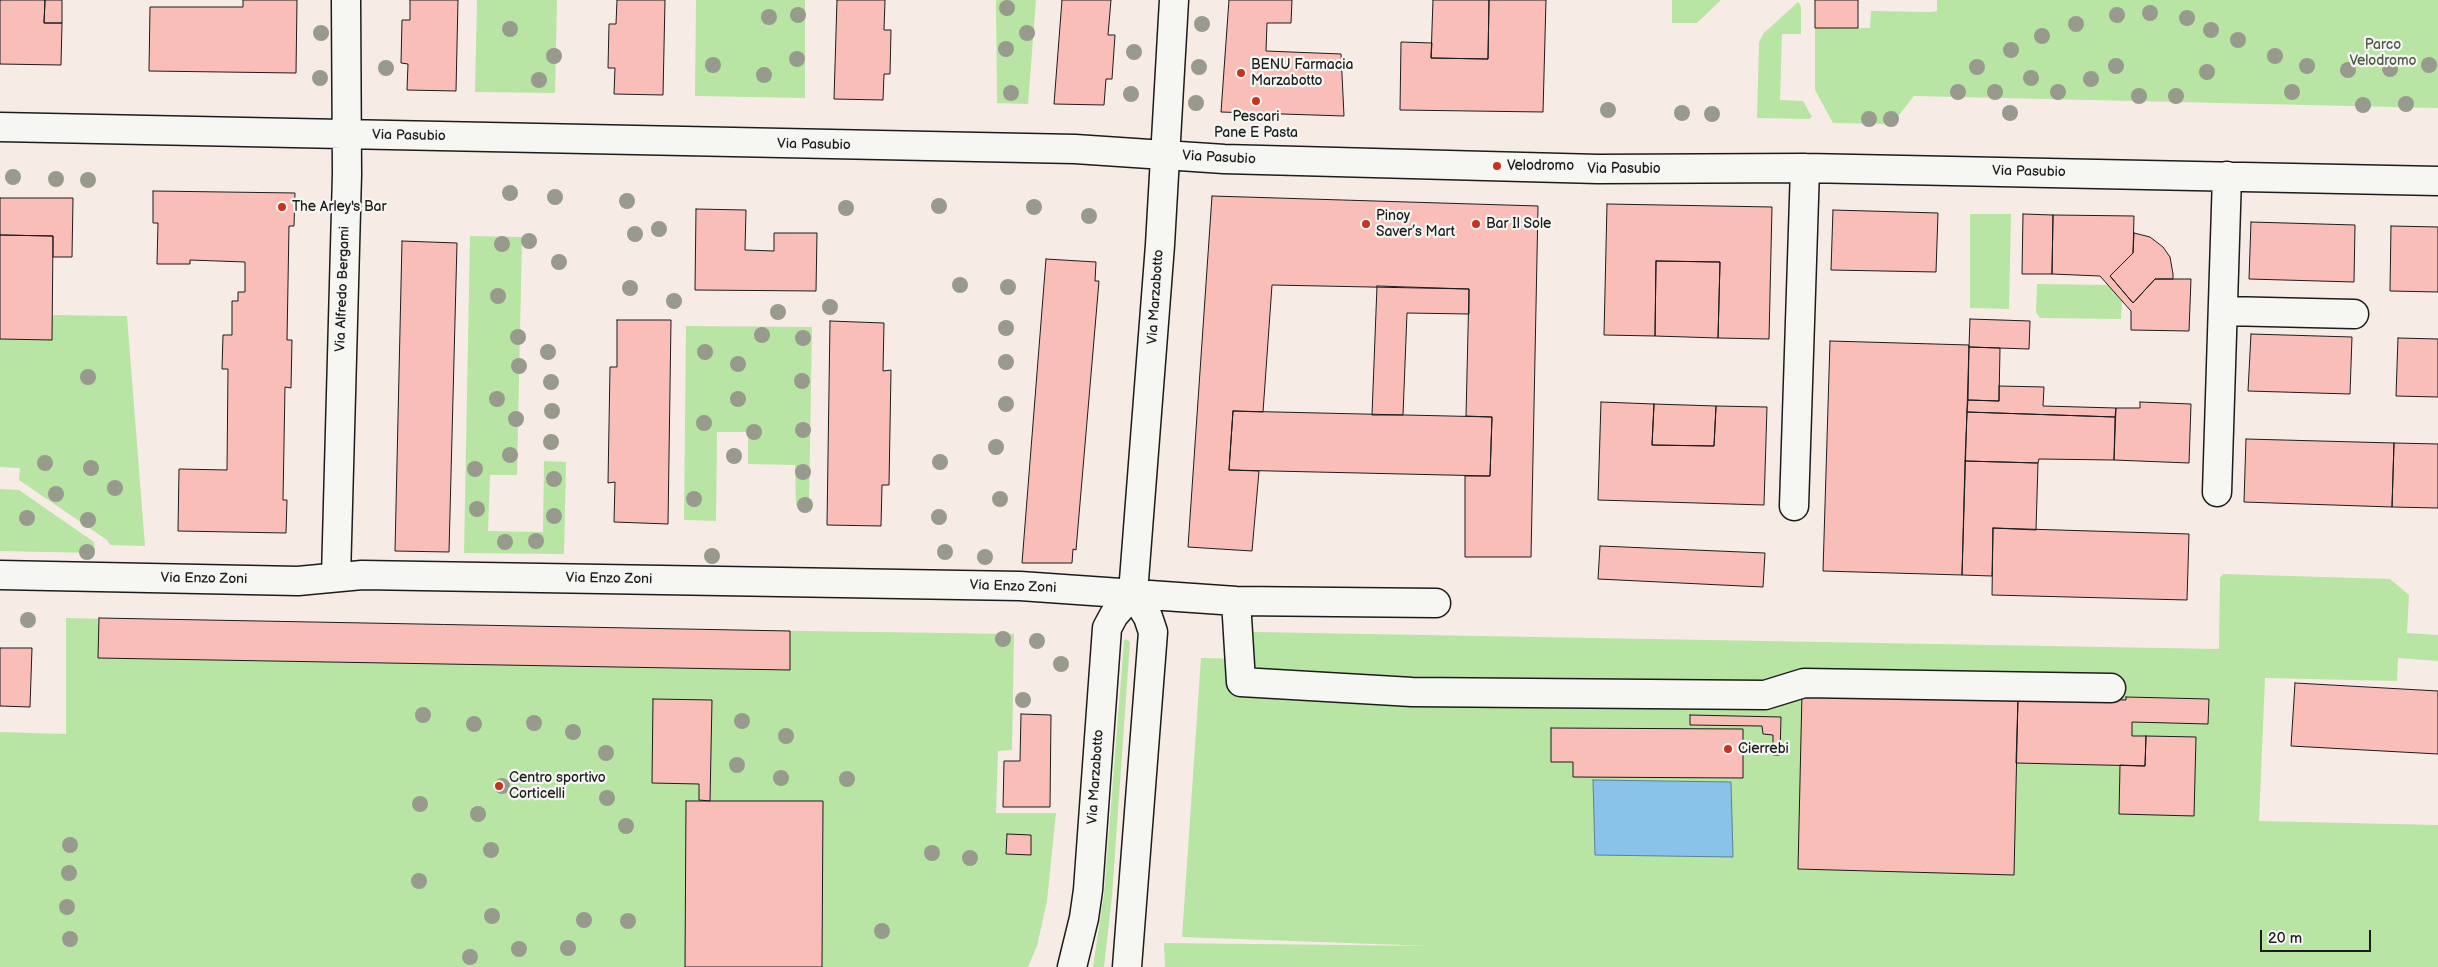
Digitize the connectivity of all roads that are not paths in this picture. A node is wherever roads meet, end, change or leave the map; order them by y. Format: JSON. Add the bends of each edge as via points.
{"nodes":[{"id":1,"x":346,"y":0,"type":"edge"},
{"id":2,"x":1174,"y":0,"type":"edge"},
{"id":3,"x":0,"y":127,"type":"edge"},
{"id":4,"x":346,"y":134,"type":"junction"},
{"id":5,"x":1164,"y":155,"type":"junction"},
{"id":6,"x":1805,"y":168,"type":"junction"},
{"id":7,"x":2227,"y":176,"type":"junction"},
{"id":8,"x":2438,"y":181,"type":"edge"},
{"id":9,"x":2224,"y":312,"type":"junction"},
{"id":10,"x":2354,"y":314,"type":"dead end"},
{"id":11,"x":2217,"y":492,"type":"dead end"},
{"id":12,"x":1794,"y":506,"type":"dead end"},
{"id":13,"x":0,"y":575,"type":"edge"},
{"id":14,"x":336,"y":577,"type":"junction"},
{"id":15,"x":1133,"y":593,"type":"junction"},
{"id":16,"x":1236,"y":601,"type":"junction"},
{"id":17,"x":1436,"y":603,"type":"dead end"},
{"id":18,"x":2111,"y":688,"type":"dead end"},
{"id":19,"x":1072,"y":967,"type":"edge"},
{"id":20,"x":1128,"y":967,"type":"edge"}],
"edges":[{"from":1,"to":4,"type":"street","name":"Via Alfredo Bergami"},
{"from":2,"to":5,"type":"street","name":"Via Marzabotto"},
{"from":3,"to":4,"type":"street","name":"Via Pasubio"},
{"from":4,"to":5,"type":"street","name":"Via Pasubio","via":[[1075,149]]},
{"from":4,"to":14,"type":"street","name":"Via Alfredo Bergami"},
{"from":5,"to":6,"type":"street","name":"Via Pasubio","via":[[1598,169]]},
{"from":5,"to":15,"type":"street","name":"Via Marzabotto"},
{"from":6,"to":7,"type":"street","name":"Via Pasubio"},
{"from":6,"to":12,"type":"street"},
{"from":7,"to":8,"type":"street","name":"Via Pasubio"},
{"from":7,"to":9,"type":"street"},
{"from":9,"to":10,"type":"street"},
{"from":9,"to":11,"type":"street"},
{"from":13,"to":14,"type":"street","name":"Via Enzo Zoni","via":[[298,581]]},
{"from":14,"to":15,"type":"street","name":"Via Enzo Zoni","via":[[1011,586]]},
{"from":15,"to":16,"type":"street","name":"Via Enzo Zoni"},
{"from":15,"to":19,"type":"street","name":"Via Marzabotto","via":[[1107,628],[1088,890]]},
{"from":15,"to":20,"type":"street","via":[[1153,632]]},
{"from":16,"to":17,"type":"street","name":"Via Enzo Zoni"},
{"from":16,"to":18,"type":"street","via":[[1241,682],[1412,692],[1765,695],[1804,683]]}]}
